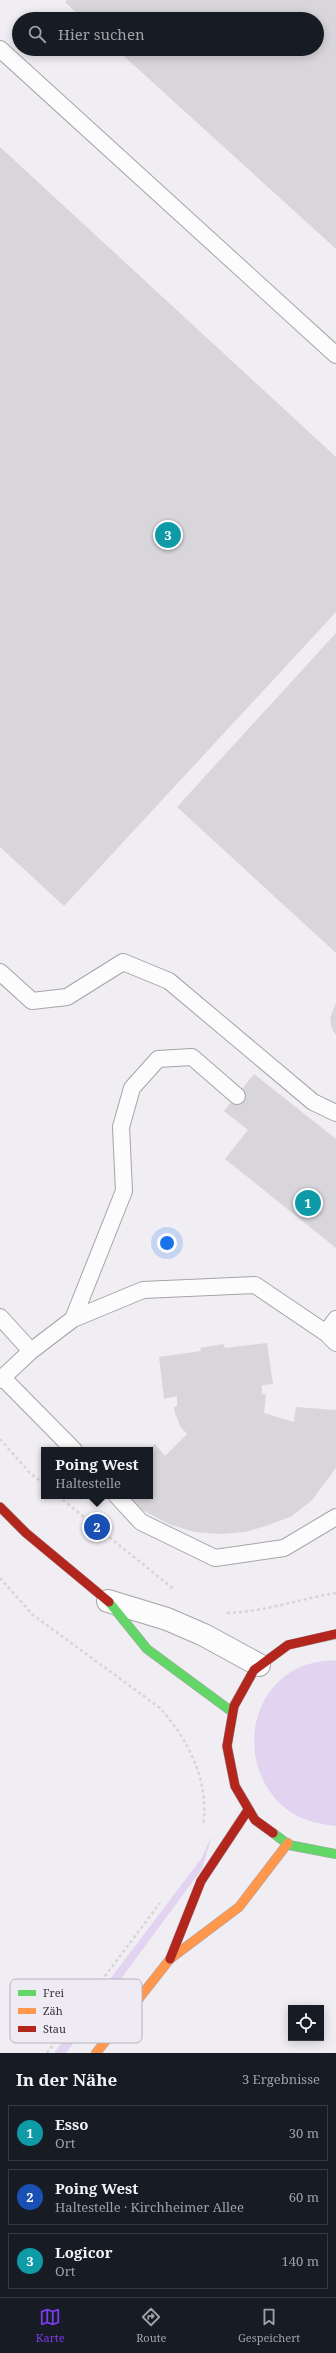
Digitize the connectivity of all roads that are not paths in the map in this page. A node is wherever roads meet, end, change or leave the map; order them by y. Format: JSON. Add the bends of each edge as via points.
{"nodes":[{"id":1,"x":0,"y":49,"type":"edge"},
{"id":2,"x":336,"y":355,"type":"edge"},
{"id":3,"x":0,"y":972,"type":"edge"},
{"id":4,"x":237,"y":1096,"type":"dead end"},
{"id":5,"x":336,"y":1113,"type":"edge"},
{"id":6,"x":0,"y":1317,"type":"edge"},
{"id":7,"x":73,"y":1319,"type":"junction"},
{"id":8,"x":336,"y":1319,"type":"edge"},
{"id":9,"x":331,"y":1338,"type":"edge"},
{"id":10,"x":31,"y":1351,"type":"junction"},
{"id":11,"x":1,"y":1379,"type":"edge"},
{"id":12,"x":71,"y":1447,"type":"edge"},
{"id":13,"x":120,"y":1499,"type":"edge"},
{"id":14,"x":0,"y":1507,"type":"edge"},
{"id":15,"x":336,"y":1517,"type":"edge"},
{"id":16,"x":108,"y":1601,"type":"junction"},
{"id":17,"x":336,"y":1634,"type":"edge"},
{"id":18,"x":259,"y":1665,"type":"junction"},
{"id":19,"x":231,"y":1711,"type":"junction"},
{"id":20,"x":248,"y":1810,"type":"junction"},
{"id":21,"x":288,"y":1843,"type":"junction"},
{"id":22,"x":336,"y":1854,"type":"edge"},
{"id":23,"x":170,"y":1959,"type":"junction"},
{"id":24,"x":142,"y":1995,"type":"edge"},
{"id":25,"x":104,"y":2043,"type":"edge"},
{"id":26,"x":96,"y":2053,"type":"edge"}],
"edges":[{"from":1,"to":2,"type":"lane"},
{"from":3,"to":5,"type":"lane","via":[[32,1001],[67,997],[123,962],[169,981],[313,1102]]},
{"from":4,"to":7,"type":"lane","via":[[192,1057],[158,1060],[132,1088],[121,1127],[124,1191]]},
{"from":6,"to":10,"type":"lane"},
{"from":7,"to":9,"type":"lane","via":[[143,1290],[255,1285]]},
{"from":7,"to":10,"type":"lane"},
{"from":8,"to":9,"type":"lane"},
{"from":10,"to":11,"type":"lane"},
{"from":11,"to":12,"type":"lane"},
{"from":13,"to":15,"type":"lane","via":[[141,1522],[215,1558],[284,1548]]},
{"from":14,"to":16,"type":"street","via":[[26,1533]]},
{"from":16,"to":18,"type":"street","via":[[167,1619],[204,1635]]},
{"from":16,"to":19,"type":"street","via":[[147,1649]]},
{"from":17,"to":18,"type":"street","via":[[314,1636],[294,1642]]},
{"from":18,"to":19,"type":"street","via":[[238,1694]]},
{"from":19,"to":20,"type":"street","via":[[226,1731],[226,1752],[237,1793]]},
{"from":20,"to":21,"type":"street","via":[[260,1824]]},
{"from":20,"to":23,"type":"street","via":[[201,1881]]},
{"from":21,"to":22,"type":"street","via":[[307,1850]]},
{"from":21,"to":23,"type":"street","via":[[239,1907]]},
{"from":23,"to":24,"type":"street"},
{"from":25,"to":26,"type":"street"}]}
